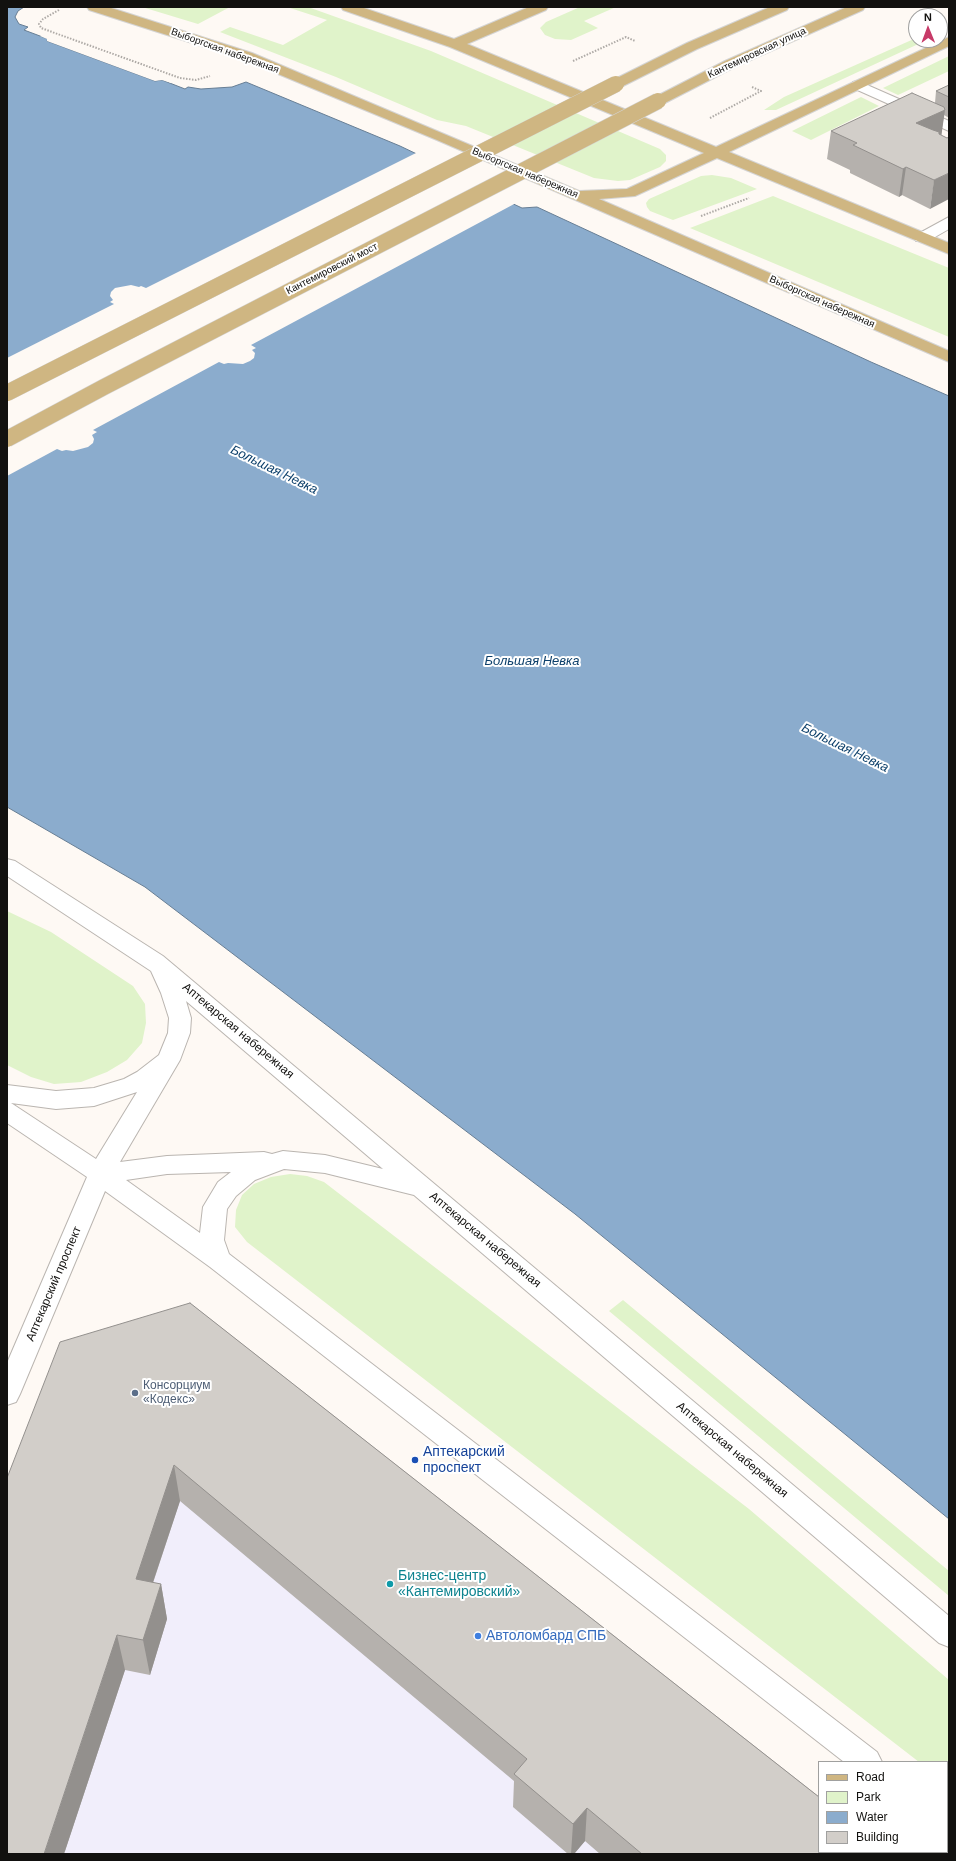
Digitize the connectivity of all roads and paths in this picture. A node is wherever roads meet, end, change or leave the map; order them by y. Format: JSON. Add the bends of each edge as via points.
{"nodes":[{"id":1,"x":94,"y":7,"type":"edge"},
{"id":2,"x":348,"y":7,"type":"edge"},
{"id":3,"x":541,"y":7,"type":"edge"},
{"id":4,"x":782,"y":7,"type":"edge"},
{"id":5,"x":858,"y":7,"type":"edge"},
{"id":6,"x":59,"y":10,"type":"dead end"},
{"id":7,"x":949,"y":41,"type":"edge"},
{"id":8,"x":632,"y":43,"type":"dead end"},
{"id":9,"x":455,"y":44,"type":"junction"},
{"id":10,"x":572,"y":62,"type":"dead end"},
{"id":11,"x":211,"y":75,"type":"dead end"},
{"id":12,"x":858,"y":85,"type":"junction"},
{"id":13,"x":753,"y":94,"type":"dead end"},
{"id":14,"x":658,"y":101,"type":"joint"},
{"id":15,"x":704,"y":121,"type":"dead end"},
{"id":16,"x":949,"y":127,"type":"edge"},
{"id":17,"x":718,"y":154,"type":"junction"},
{"id":18,"x":572,"y":194,"type":"junction"},
{"id":19,"x":751,"y":198,"type":"dead end"},
{"id":20,"x":696,"y":218,"type":"dead end"},
{"id":21,"x":949,"y":222,"type":"edge"},
{"id":22,"x":922,"y":238,"type":"junction"},
{"id":23,"x":949,"y":249,"type":"edge"},
{"id":24,"x":949,"y":357,"type":"edge"},
{"id":25,"x":7,"y":393,"type":"edge"},
{"id":26,"x":7,"y":439,"type":"edge"},
{"id":27,"x":7,"y":866,"type":"edge"},
{"id":28,"x":155,"y":962,"type":"junction"},
{"id":29,"x":168,"y":1060,"type":"junction"},
{"id":30,"x":7,"y":1094,"type":"edge"},
{"id":31,"x":7,"y":1111,"type":"edge"},
{"id":32,"x":283,"y":1160,"type":"junction"},
{"id":33,"x":100,"y":1174,"type":"junction"},
{"id":34,"x":424,"y":1188,"type":"junction"},
{"id":35,"x":219,"y":1260,"type":"junction"},
{"id":36,"x":7,"y":1394,"type":"edge"},
{"id":37,"x":949,"y":1634,"type":"edge"},
{"id":38,"x":866,"y":1761,"type":"edge"}],
"edges":[{"from":1,"to":18,"type":"main road","name":"Выборгская набережная","via":[[247,56]]},
{"from":2,"to":9,"type":"main road"},
{"from":3,"to":9,"type":"main road"},
{"from":4,"to":25,"type":"main road","bridge":true,"via":[[692,46]]},
{"from":5,"to":14,"type":"main road","name":"Кантемировская улица","via":[[730,64]]},
{"from":6,"to":11,"type":"path","via":[[43,19],[40,24],[42,28],[180,78],[196,80]]},
{"from":7,"to":12,"type":"main road"},
{"from":8,"to":10,"type":"path","via":[[636,41],[626,37]]},
{"from":9,"to":17,"type":"main road"},
{"from":12,"to":16,"type":"street"},
{"from":12,"to":17,"type":"main road"},
{"from":13,"to":15,"type":"path"},
{"from":14,"to":26,"type":"main road","name":"Кантемировский мост","bridge":true},
{"from":17,"to":18,"type":"main road","via":[[630,193]]},
{"from":17,"to":22,"type":"main road"},
{"from":18,"to":24,"type":"main road","name":"Выборгская набережная"},
{"from":19,"to":20,"type":"path"},
{"from":21,"to":22,"type":"street"},
{"from":22,"to":23,"type":"main road"},
{"from":27,"to":28,"type":"street","name":"Аптекарская набережная"},
{"from":28,"to":29,"type":"street","name":"Аптекарский проспект","via":[[172,993],[180,1018],[179,1033]]},
{"from":28,"to":34,"type":"street","name":"Аптекарская набережная"},
{"from":29,"to":30,"type":"street","via":[[132,1085],[94,1097],[56,1100]]},
{"from":29,"to":33,"type":"street","name":"Аптекарский проспект"},
{"from":31,"to":33,"type":"street"},
{"from":32,"to":33,"type":"street","via":[[167,1165]]},
{"from":32,"to":34,"type":"street","via":[[326,1164]]},
{"from":32,"to":35,"type":"street","via":[[246,1173],[227,1189],[215,1207],[212,1240]]},
{"from":33,"to":35,"type":"street"},
{"from":33,"to":36,"type":"street","name":"Аптекарский проспект"},
{"from":34,"to":37,"type":"street","name":"Аптекарская набережная"},
{"from":35,"to":38,"type":"street"}]}
